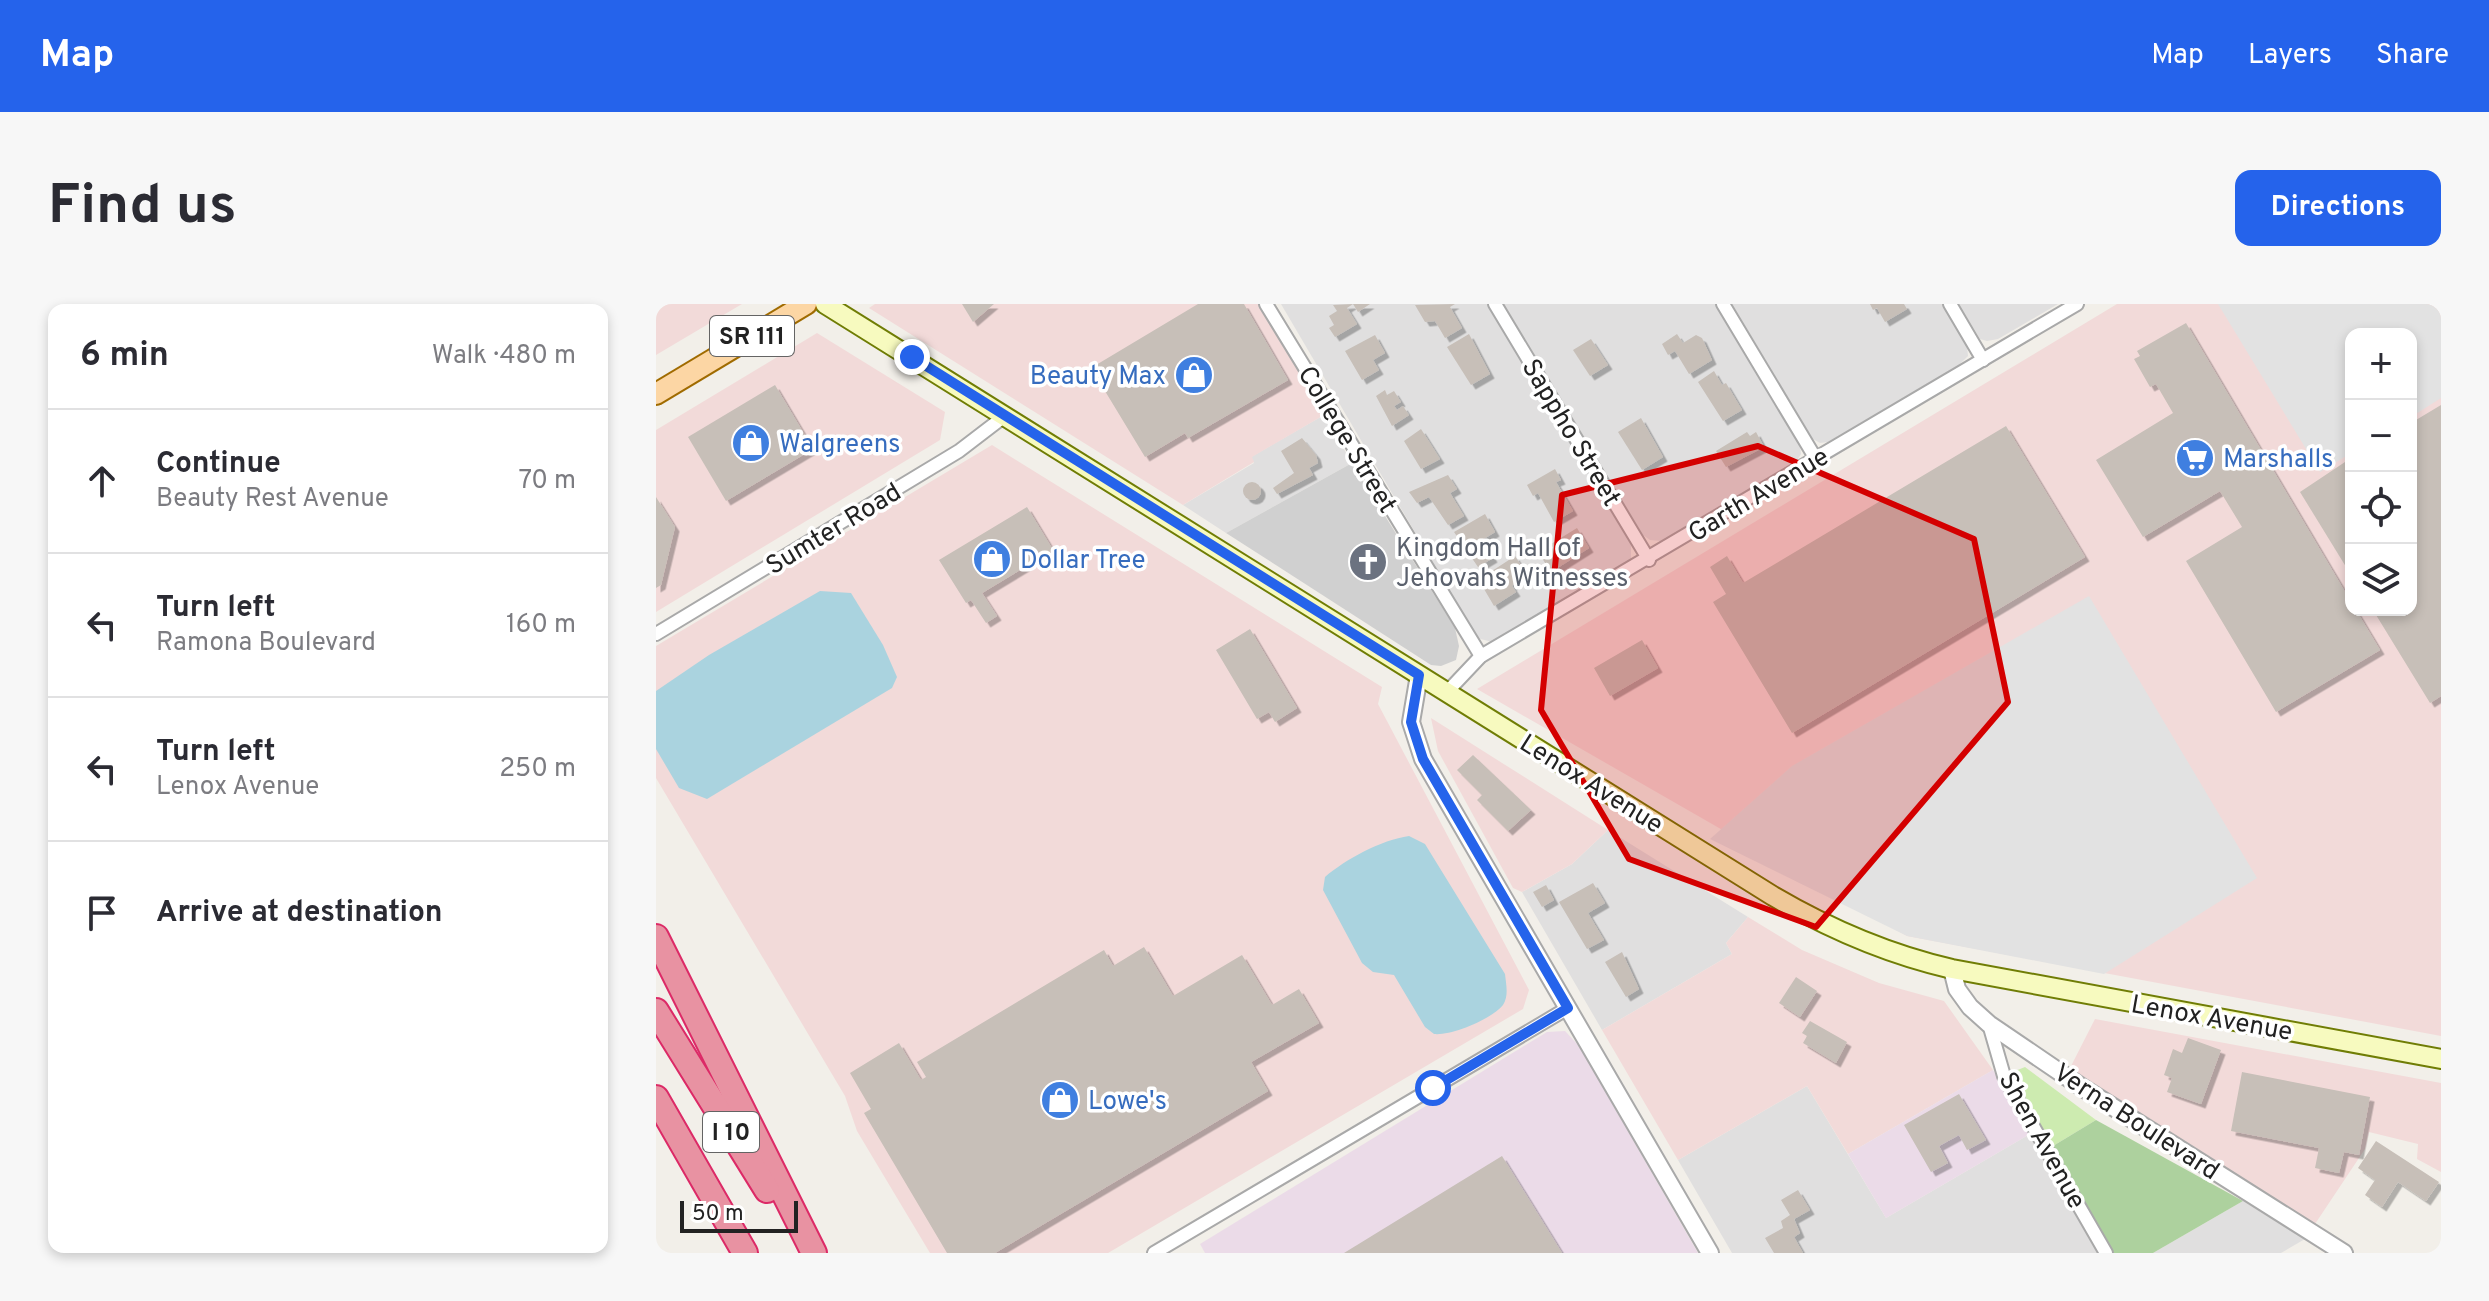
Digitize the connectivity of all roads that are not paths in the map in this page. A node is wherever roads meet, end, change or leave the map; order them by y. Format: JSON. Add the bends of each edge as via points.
{"nodes":[{"id":1,"x":806,"y":304,"type":"edge"},
{"id":2,"x":825,"y":304,"type":"edge"},
{"id":3,"x":1266,"y":304,"type":"edge"},
{"id":4,"x":1495,"y":304,"type":"edge"},
{"id":5,"x":1723,"y":304,"type":"edge"},
{"id":6,"x":1950,"y":304,"type":"edge"},
{"id":7,"x":2077,"y":304,"type":"edge"},
{"id":8,"x":1983,"y":360,"type":"junction"},
{"id":9,"x":656,"y":394,"type":"edge"},
{"id":10,"x":1006,"y":415,"type":"junction"},
{"id":11,"x":1816,"y":459,"type":"junction"},
{"id":12,"x":1649,"y":560,"type":"junction"},
{"id":13,"x":656,"y":634,"type":"edge"},
{"id":14,"x":1481,"y":656,"type":"junction"},
{"id":15,"x":1419,"y":675,"type":"junction"},
{"id":16,"x":1447,"y":692,"type":"junction"},
{"id":17,"x":656,"y":937,"type":"edge"},
{"id":18,"x":1952,"y":969,"type":"junction"},
{"id":19,"x":1568,"y":1008,"type":"junction"},
{"id":20,"x":656,"y":1011,"type":"edge"},
{"id":21,"x":1989,"y":1024,"type":"junction"},
{"id":22,"x":2441,"y":1059,"type":"edge"},
{"id":23,"x":656,"y":1098,"type":"edge"},
{"id":24,"x":656,"y":1128,"type":"edge"},
{"id":25,"x":730,"y":1227,"type":"junction"},
{"id":26,"x":745,"y":1253,"type":"edge"},
{"id":27,"x":806,"y":1253,"type":"edge"},
{"id":28,"x":814,"y":1253,"type":"edge"},
{"id":29,"x":1154,"y":1253,"type":"edge"},
{"id":30,"x":1710,"y":1253,"type":"edge"},
{"id":31,"x":2106,"y":1253,"type":"edge"},
{"id":32,"x":2344,"y":1253,"type":"edge"}],
"edges":[{"from":1,"to":9,"type":"main road","number":"SR 111"},
{"from":2,"to":10,"type":"main road","name":"Lenox Avenue"},
{"from":3,"to":14,"type":"street","name":"College Street"},
{"from":4,"to":12,"type":"street","name":"Sappho Street"},
{"from":5,"to":11,"type":"street"},
{"from":6,"to":8,"type":"street"},
{"from":7,"to":8,"type":"street","name":"Garth Avenue"},
{"from":8,"to":11,"type":"street","name":"Garth Avenue"},
{"from":10,"to":13,"type":"street","name":"Sumter Road","via":[[959,451]]},
{"from":10,"to":15,"type":"main road","name":"Lenox Avenue"},
{"from":11,"to":12,"type":"street","name":"Garth Avenue"},
{"from":12,"to":14,"type":"street","name":"Garth Avenue"},
{"from":14,"to":16,"type":"street","name":"Garth Avenue"},
{"from":15,"to":16,"type":"main road","name":"Lenox Avenue"},
{"from":15,"to":19,"type":"street","via":[[1411,722],[1423,759]]},
{"from":16,"to":18,"type":"main road","name":"Lenox Avenue","via":[[1801,913],[1849,938]]},
{"from":17,"to":28,"type":"highway"},
{"from":18,"to":21,"type":"street","name":"Verna Boulevard","via":[[1957,989]]},
{"from":18,"to":22,"type":"main road","name":"Lenox Avenue"},
{"from":19,"to":29,"type":"street"},
{"from":19,"to":30,"type":"street"},
{"from":20,"to":27,"type":"highway","number":"I 10"},
{"from":21,"to":31,"type":"street","name":"Shen Avenue","via":[[2004,1076]]},
{"from":21,"to":32,"type":"street","name":"Verna Boulevard"},
{"from":23,"to":25,"type":"highway","number":"I 10"},
{"from":24,"to":25,"type":"highway"},
{"from":25,"to":26,"type":"highway","number":"I 10"}]}
